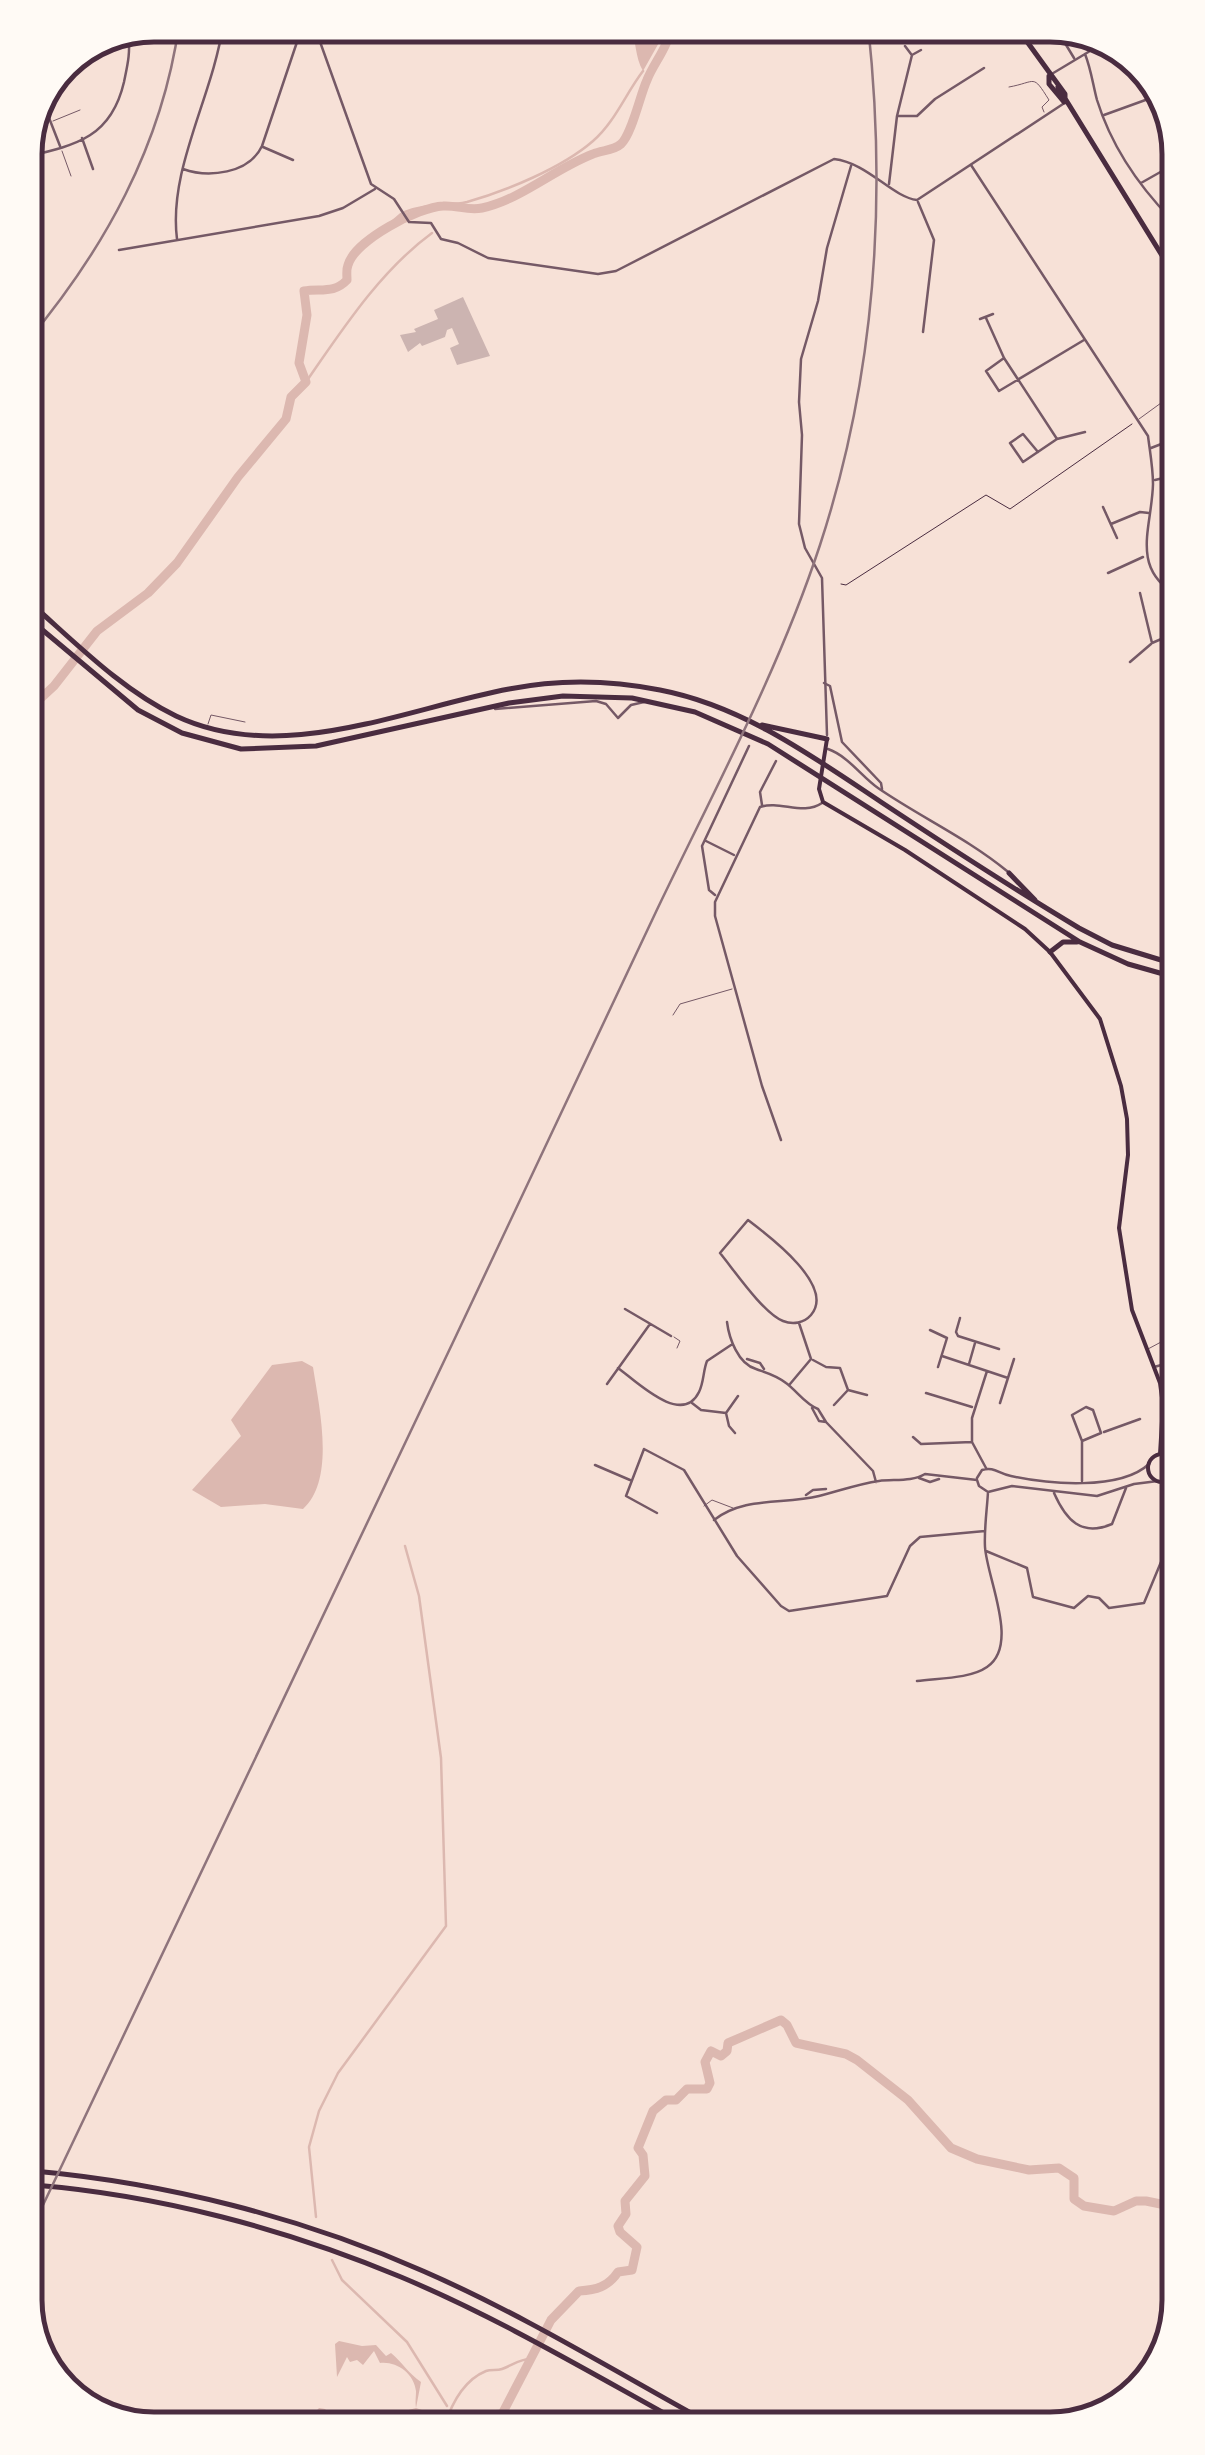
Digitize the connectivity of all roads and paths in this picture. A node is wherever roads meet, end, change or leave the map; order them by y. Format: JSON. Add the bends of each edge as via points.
{"nodes":[{"id":1,"x":220,"y":42,"type":"edge"},
{"id":2,"x":296,"y":42,"type":"edge"},
{"id":3,"x":320,"y":42,"type":"edge"},
{"id":4,"x":1028,"y":43,"type":"edge"},
{"id":5,"x":1065,"y":44,"type":"edge"},
{"id":6,"x":129,"y":46,"type":"edge"},
{"id":7,"x":905,"y":46,"type":"dead end"},
{"id":8,"x":921,"y":50,"type":"dead end"},
{"id":9,"x":1092,"y":50,"type":"edge"},
{"id":10,"x":1085,"y":54,"type":"junction"},
{"id":11,"x":912,"y":56,"type":"junction"},
{"id":12,"x":1075,"y":60,"type":"junction"},
{"id":13,"x":984,"y":68,"type":"dead end"},
{"id":14,"x":1049,"y":76,"type":"junction"},
{"id":15,"x":1010,"y":87,"type":"dead end"},
{"id":16,"x":1147,"y":99,"type":"edge"},
{"id":17,"x":1065,"y":103,"type":"junction"},
{"id":18,"x":80,"y":110,"type":"dead end"},
{"id":19,"x":1046,"y":115,"type":"junction"},
{"id":20,"x":1103,"y":115,"type":"junction"},
{"id":21,"x":897,"y":116,"type":"junction"},
{"id":22,"x":49,"y":118,"type":"edge"},
{"id":23,"x":50,"y":122,"type":"junction"},
{"id":24,"x":82,"y":138,"type":"junction"},
{"id":25,"x":262,"y":146,"type":"junction"},
{"id":26,"x":60,"y":147,"type":"junction"},
{"id":27,"x":43,"y":152,"type":"edge"},
{"id":28,"x":293,"y":160,"type":"dead end"},
{"id":29,"x":851,"y":164,"type":"junction"},
{"id":30,"x":971,"y":165,"type":"junction"},
{"id":31,"x":93,"y":169,"type":"dead end"},
{"id":32,"x":183,"y":170,"type":"junction"},
{"id":33,"x":1162,"y":171,"type":"edge"},
{"id":34,"x":71,"y":176,"type":"dead end"},
{"id":35,"x":889,"y":184,"type":"junction"},
{"id":36,"x":1140,"y":184,"type":"junction"},
{"id":37,"x":375,"y":189,"type":"junction"},
{"id":38,"x":917,"y":200,"type":"junction"},
{"id":39,"x":1162,"y":209,"type":"edge"},
{"id":40,"x":177,"y":241,"type":"junction"},
{"id":41,"x":118,"y":250,"type":"dead end"},
{"id":42,"x":1162,"y":253,"type":"edge"},
{"id":43,"x":993,"y":314,"type":"dead end"},
{"id":44,"x":986,"y":318,"type":"junction"},
{"id":45,"x":980,"y":319,"type":"dead end"},
{"id":46,"x":923,"y":332,"type":"dead end"},
{"id":47,"x":1085,"y":340,"type":"junction"},
{"id":48,"x":1004,"y":358,"type":"junction"},
{"id":49,"x":1019,"y":380,"type":"junction"},
{"id":50,"x":1162,"y":403,"type":"edge"},
{"id":51,"x":1139,"y":420,"type":"junction"},
{"id":52,"x":1084,"y":432,"type":"dead end"},
{"id":53,"x":1056,"y":439,"type":"junction"},
{"id":54,"x":1162,"y":443,"type":"edge"},
{"id":55,"x":1150,"y":448,"type":"junction"},
{"id":56,"x":1038,"y":452,"type":"junction"},
{"id":57,"x":1162,"y":478,"type":"edge"},
{"id":58,"x":1153,"y":480,"type":"junction"},
{"id":59,"x":1103,"y":507,"type":"dead end"},
{"id":60,"x":1150,"y":514,"type":"junction"},
{"id":61,"x":1112,"y":524,"type":"junction"},
{"id":62,"x":1117,"y":538,"type":"dead end"},
{"id":63,"x":1146,"y":556,"type":"junction"},
{"id":64,"x":1108,"y":574,"type":"dead end"},
{"id":65,"x":842,"y":584,"type":"dead end"},
{"id":66,"x":1162,"y":585,"type":"edge"},
{"id":67,"x":1140,"y":593,"type":"dead end"},
{"id":68,"x":43,"y":614,"type":"edge"},
{"id":69,"x":43,"y":630,"type":"edge"},
{"id":70,"x":1162,"y":639,"type":"edge"},
{"id":71,"x":1152,"y":644,"type":"junction"},
{"id":72,"x":1130,"y":662,"type":"dead end"},
{"id":73,"x":824,"y":683,"type":"junction"},
{"id":74,"x":646,"y":702,"type":"junction"},
{"id":75,"x":494,"y":709,"type":"junction"},
{"id":76,"x":245,"y":722,"type":"dead end"},
{"id":77,"x":757,"y":724,"type":"junction"},
{"id":78,"x":208,"y":727,"type":"junction"},
{"id":79,"x":828,"y":738,"type":"junction"},
{"id":80,"x":749,"y":746,"type":"dead end"},
{"id":81,"x":827,"y":748,"type":"junction"},
{"id":82,"x":776,"y":761,"type":"dead end"},
{"id":83,"x":882,"y":791,"type":"junction"},
{"id":84,"x":823,"y":802,"type":"junction"},
{"id":85,"x":762,"y":805,"type":"junction"},
{"id":86,"x":704,"y":840,"type":"junction"},
{"id":87,"x":736,"y":856,"type":"junction"},
{"id":88,"x":1009,"y":873,"type":"joint"},
{"id":89,"x":717,"y":895,"type":"junction"},
{"id":90,"x":1038,"y":904,"type":"junction"},
{"id":91,"x":1046,"y":923,"type":"junction"},
{"id":92,"x":1080,"y":942,"type":"junction"},
{"id":93,"x":1056,"y":945,"type":"junction"},
{"id":94,"x":1050,"y":952,"type":"junction"},
{"id":95,"x":1162,"y":960,"type":"edge"},
{"id":96,"x":1162,"y":973,"type":"edge"},
{"id":97,"x":736,"y":988,"type":"junction"},
{"id":98,"x":674,"y":1014,"type":"dead end"},
{"id":99,"x":781,"y":1140,"type":"dead end"},
{"id":100,"x":625,"y":1308,"type":"dead end"},
{"id":101,"x":960,"y":1318,"type":"dead end"},
{"id":102,"x":727,"y":1322,"type":"dead end"},
{"id":103,"x":799,"y":1323,"type":"junction"},
{"id":104,"x":650,"y":1324,"type":"junction"},
{"id":105,"x":930,"y":1330,"type":"dead end"},
{"id":106,"x":671,"y":1336,"type":"joint"},
{"id":107,"x":1162,"y":1341,"type":"edge"},
{"id":108,"x":976,"y":1342,"type":"junction"},
{"id":109,"x":732,"y":1345,"type":"junction"},
{"id":110,"x":677,"y":1348,"type":"dead end"},
{"id":111,"x":999,"y":1349,"type":"dead end"},
{"id":112,"x":1146,"y":1349,"type":"junction"},
{"id":113,"x":942,"y":1356,"type":"junction"},
{"id":114,"x":812,"y":1359,"type":"junction"},
{"id":115,"x":1014,"y":1359,"type":"dead end"},
{"id":116,"x":1162,"y":1364,"type":"edge"},
{"id":117,"x":968,"y":1365,"type":"junction"},
{"id":118,"x":938,"y":1367,"type":"dead end"},
{"id":119,"x":1154,"y":1367,"type":"junction"},
{"id":120,"x":618,"y":1368,"type":"junction"},
{"id":121,"x":987,"y":1371,"type":"junction"},
{"id":122,"x":1008,"y":1378,"type":"junction"},
{"id":123,"x":606,"y":1384,"type":"dead end"},
{"id":124,"x":789,"y":1385,"type":"junction"},
{"id":125,"x":848,"y":1390,"type":"junction"},
{"id":126,"x":926,"y":1393,"type":"dead end"},
{"id":127,"x":867,"y":1395,"type":"dead end"},
{"id":128,"x":738,"y":1396,"type":"dead end"},
{"id":129,"x":692,"y":1402,"type":"junction"},
{"id":130,"x":1000,"y":1403,"type":"dead end"},
{"id":131,"x":834,"y":1405,"type":"dead end"},
{"id":132,"x":1162,"y":1406,"type":"edge"},
{"id":133,"x":974,"y":1408,"type":"junction"},
{"id":134,"x":726,"y":1413,"type":"junction"},
{"id":135,"x":1140,"y":1420,"type":"dead end"},
{"id":136,"x":1162,"y":1429,"type":"edge"},
{"id":137,"x":734,"y":1433,"type":"dead end"},
{"id":138,"x":1101,"y":1434,"type":"junction"},
{"id":139,"x":913,"y":1437,"type":"dead end"},
{"id":140,"x":1082,"y":1441,"type":"junction"},
{"id":141,"x":972,"y":1442,"type":"junction"},
{"id":142,"x":1160,"y":1454,"type":"joint"},
{"id":143,"x":595,"y":1464,"type":"dead end"},
{"id":144,"x":1148,"y":1464,"type":"junction"},
{"id":145,"x":986,"y":1468,"type":"junction"},
{"id":146,"x":999,"y":1472,"type":"junction"},
{"id":147,"x":1162,"y":1479,"type":"edge"},
{"id":148,"x":630,"y":1480,"type":"junction"},
{"id":149,"x":977,"y":1480,"type":"junction"},
{"id":150,"x":1158,"y":1481,"type":"junction"},
{"id":151,"x":876,"y":1482,"type":"junction"},
{"id":152,"x":1000,"y":1483,"type":"junction"},
{"id":153,"x":1082,"y":1483,"type":"junction"},
{"id":154,"x":1127,"y":1487,"type":"junction"},
{"id":155,"x":1052,"y":1490,"type":"junction"},
{"id":156,"x":988,"y":1492,"type":"junction"},
{"id":157,"x":704,"y":1506,"type":"junction"},
{"id":158,"x":732,"y":1508,"type":"junction"},
{"id":159,"x":657,"y":1514,"type":"dead end"},
{"id":160,"x":713,"y":1521,"type":"junction"},
{"id":161,"x":985,"y":1531,"type":"junction"},
{"id":162,"x":985,"y":1550,"type":"junction"},
{"id":163,"x":1161,"y":1562,"type":"dead end"},
{"id":164,"x":918,"y":1680,"type":"dead end"},
{"id":165,"x":42,"y":2172,"type":"edge"},
{"id":166,"x":42,"y":2186,"type":"edge"},
{"id":167,"x":662,"y":2412,"type":"edge"},
{"id":168,"x":689,"y":2412,"type":"edge"}],
"edges":[{"from":1,"to":32,"type":"street"},
{"from":2,"to":25,"type":"street"},
{"from":3,"to":37,"type":"street"},
{"from":4,"to":14,"type":"main road"},
{"from":5,"to":12,"type":"street"},
{"from":6,"to":24,"type":"street","via":[[116,112]]},
{"from":7,"to":11,"type":"street"},
{"from":8,"to":11,"type":"street"},
{"from":9,"to":10,"type":"street"},
{"from":10,"to":12,"type":"street"},
{"from":10,"to":20,"type":"street"},
{"from":11,"to":21,"type":"street"},
{"from":12,"to":14,"type":"street"},
{"from":13,"to":21,"type":"street","via":[[918,116]]},
{"from":14,"to":17,"type":"main road"},
{"from":14,"to":17,"type":"main road"},
{"from":15,"to":19,"type":"street","via":[[1037,81],[1049,100],[1042,107]]},
{"from":16,"to":20,"type":"street"},
{"from":17,"to":19,"type":"street"},
{"from":17,"to":42,"type":"main road"},
{"from":18,"to":23,"type":"street"},
{"from":19,"to":30,"type":"street"},
{"from":20,"to":36,"type":"street"},
{"from":21,"to":35,"type":"street"},
{"from":22,"to":23,"type":"street"},
{"from":23,"to":26,"type":"street"},
{"from":24,"to":26,"type":"street"},
{"from":24,"to":31,"type":"street"},
{"from":25,"to":28,"type":"street"},
{"from":25,"to":32,"type":"street","via":[[249,162],[212,175]]},
{"from":26,"to":27,"type":"street"},
{"from":26,"to":34,"type":"street"},
{"from":29,"to":35,"type":"street"},
{"from":29,"to":37,"type":"street","via":[[830,160],[606,274],[488,258],[440,238],[434,224],[408,220],[394,199]]},
{"from":29,"to":73,"type":"street","via":[[802,359],[799,524],[820,573]]},
{"from":30,"to":38,"type":"street"},
{"from":30,"to":47,"type":"street"},
{"from":32,"to":40,"type":"street"},
{"from":33,"to":36,"type":"street"},
{"from":35,"to":38,"type":"street"},
{"from":36,"to":39,"type":"street"},
{"from":37,"to":40,"type":"street","via":[[319,216]]},
{"from":38,"to":46,"type":"street","via":[[934,240]]},
{"from":40,"to":41,"type":"street"},
{"from":43,"to":44,"type":"street"},
{"from":44,"to":45,"type":"street"},
{"from":44,"to":48,"type":"street"},
{"from":47,"to":49,"type":"street"},
{"from":47,"to":51,"type":"street"},
{"from":48,"to":49,"type":"street"},
{"from":48,"to":49,"type":"street","via":[[986,375],[999,391]]},
{"from":49,"to":53,"type":"street"},
{"from":50,"to":51,"type":"street"},
{"from":51,"to":55,"type":"street"},
{"from":51,"to":65,"type":"path","via":[[1010,509],[986,494]]},
{"from":52,"to":53,"type":"street"},
{"from":53,"to":56,"type":"street"},
{"from":54,"to":55,"type":"street"},
{"from":55,"to":58,"type":"street"},
{"from":56,"to":56,"type":"street","via":[[1023,462],[1010,442],[1023,434]]},
{"from":57,"to":58,"type":"street"},
{"from":58,"to":60,"type":"street"},
{"from":59,"to":61,"type":"street"},
{"from":60,"to":61,"type":"street"},
{"from":60,"to":63,"type":"street"},
{"from":61,"to":62,"type":"street"},
{"from":63,"to":64,"type":"street"},
{"from":63,"to":66,"type":"street"},
{"from":67,"to":71,"type":"street"},
{"from":68,"to":78,"type":"main road","via":[[146,699]]},
{"from":69,"to":75,"type":"main road","via":[[120,697],[167,726],[241,748],[316,746]]},
{"from":70,"to":71,"type":"street"},
{"from":71,"to":72,"type":"street"},
{"from":73,"to":79,"type":"street"},
{"from":73,"to":83,"type":"street","via":[[842,742]]},
{"from":74,"to":75,"type":"main road","via":[[563,696]]},
{"from":74,"to":75,"type":"street","via":[[618,718],[596,701]]},
{"from":74,"to":91,"type":"main road","via":[[752,735]]},
{"from":76,"to":78,"type":"street","via":[[211,715]]},
{"from":77,"to":78,"type":"main road","via":[[658,689],[578,682],[510,689],[296,735],[250,736]]},
{"from":77,"to":79,"type":"main road"},
{"from":77,"to":90,"type":"main road"},
{"from":79,"to":81,"type":"main road"},
{"from":80,"to":86,"type":"street"},
{"from":81,"to":83,"type":"street"},
{"from":81,"to":84,"type":"main road"},
{"from":82,"to":85,"type":"street","via":[[760,792]]},
{"from":83,"to":88,"type":"street"},
{"from":84,"to":85,"type":"street","via":[[808,809]]},
{"from":84,"to":94,"type":"main road","via":[[1009,917]]},
{"from":85,"to":87,"type":"street"},
{"from":86,"to":87,"type":"street"},
{"from":86,"to":89,"type":"street","via":[[709,890]]},
{"from":87,"to":89,"type":"street"},
{"from":88,"to":90,"type":"main road"},
{"from":89,"to":97,"type":"street","via":[[715,916]]},
{"from":90,"to":95,"type":"main road","via":[[1112,944]]},
{"from":91,"to":92,"type":"main road"},
{"from":91,"to":93,"type":"main road","via":[[1057,935]]},
{"from":92,"to":93,"type":"main road"},
{"from":92,"to":96,"type":"main road"},
{"from":93,"to":94,"type":"main road"},
{"from":94,"to":112,"type":"main road","via":[[1100,1019],[1121,1086],[1128,1146],[1119,1228],[1132,1310]]},
{"from":97,"to":98,"type":"street","via":[[680,1004]]},
{"from":97,"to":99,"type":"street"},
{"from":100,"to":104,"type":"street"},
{"from":101,"to":108,"type":"street","via":[[956,1334]]},
{"from":102,"to":109,"type":"street"},
{"from":103,"to":103,"type":"street","via":[[776,1317],[720,1252],[748,1220],[814,1286],[814,1312]]},
{"from":103,"to":114,"type":"street"},
{"from":104,"to":106,"type":"street"},
{"from":104,"to":120,"type":"street"},
{"from":105,"to":113,"type":"street","via":[[947,1338]]},
{"from":106,"to":110,"type":"street","via":[[680,1341]]},
{"from":107,"to":112,"type":"street"},
{"from":108,"to":111,"type":"street"},
{"from":108,"to":117,"type":"street"},
{"from":109,"to":124,"type":"street","via":[[757,1370]]},
{"from":109,"to":129,"type":"street","via":[[708,1361]]},
{"from":112,"to":119,"type":"main road"},
{"from":113,"to":117,"type":"street"},
{"from":113,"to":118,"type":"street"},
{"from":114,"to":124,"type":"street"},
{"from":114,"to":125,"type":"street","via":[[840,1368]]},
{"from":115,"to":122,"type":"street"},
{"from":116,"to":119,"type":"street"},
{"from":117,"to":121,"type":"street"},
{"from":119,"to":132,"type":"main road"},
{"from":120,"to":123,"type":"street"},
{"from":120,"to":129,"type":"street","via":[[666,1402]]},
{"from":121,"to":122,"type":"street"},
{"from":121,"to":133,"type":"street"},
{"from":122,"to":130,"type":"street"},
{"from":124,"to":151,"type":"street"},
{"from":125,"to":127,"type":"street"},
{"from":125,"to":131,"type":"street"},
{"from":126,"to":133,"type":"street"},
{"from":128,"to":134,"type":"street"},
{"from":129,"to":134,"type":"street"},
{"from":133,"to":141,"type":"street"},
{"from":134,"to":137,"type":"street"},
{"from":135,"to":138,"type":"street"},
{"from":136,"to":142,"type":"main road"},
{"from":138,"to":140,"type":"street"},
{"from":138,"to":140,"type":"street","via":[[1086,1407],[1072,1415]]},
{"from":139,"to":141,"type":"street","via":[[921,1444]]},
{"from":140,"to":153,"type":"street"},
{"from":141,"to":145,"type":"street"},
{"from":142,"to":144,"type":"main road"},
{"from":143,"to":148,"type":"street"},
{"from":144,"to":150,"type":"main road"},
{"from":144,"to":153,"type":"street","via":[[1130,1476]]},
{"from":145,"to":146,"type":"street"},
{"from":145,"to":149,"type":"street"},
{"from":146,"to":152,"type":"street"},
{"from":146,"to":153,"type":"street"},
{"from":147,"to":150,"type":"main road"},
{"from":148,"to":157,"type":"street","via":[[644,1449],[684,1470]]},
{"from":148,"to":159,"type":"street","via":[[626,1496]]},
{"from":149,"to":151,"type":"street"},
{"from":149,"to":156,"type":"street"},
{"from":150,"to":154,"type":"street"},
{"from":151,"to":158,"type":"street"},
{"from":152,"to":155,"type":"street"},
{"from":152,"to":156,"type":"street"},
{"from":154,"to":155,"type":"street","via":[[1096,1496]]},
{"from":154,"to":155,"type":"street","via":[[1112,1524],[1096,1529],[1069,1522]]},
{"from":156,"to":161,"type":"street"},
{"from":157,"to":158,"type":"street","via":[[712,1500]]},
{"from":157,"to":160,"type":"street"},
{"from":158,"to":160,"type":"street"},
{"from":160,"to":161,"type":"street","via":[[754,1577],[790,1611],[887,1596],[920,1537]]},
{"from":161,"to":162,"type":"street"},
{"from":162,"to":163,"type":"street","via":[[1027,1568],[1034,1597],[1074,1608],[1088,1596],[1109,1608],[1139,1606]]},
{"from":162,"to":164,"type":"street","via":[[1002,1629],[998,1656],[979,1672]]},
{"from":165,"to":168,"type":"main road","via":[[170,2192],[304,2227],[422,2270]]},
{"from":166,"to":167,"type":"main road","via":[[168,2206],[315,2245],[533,2341]]}]}
